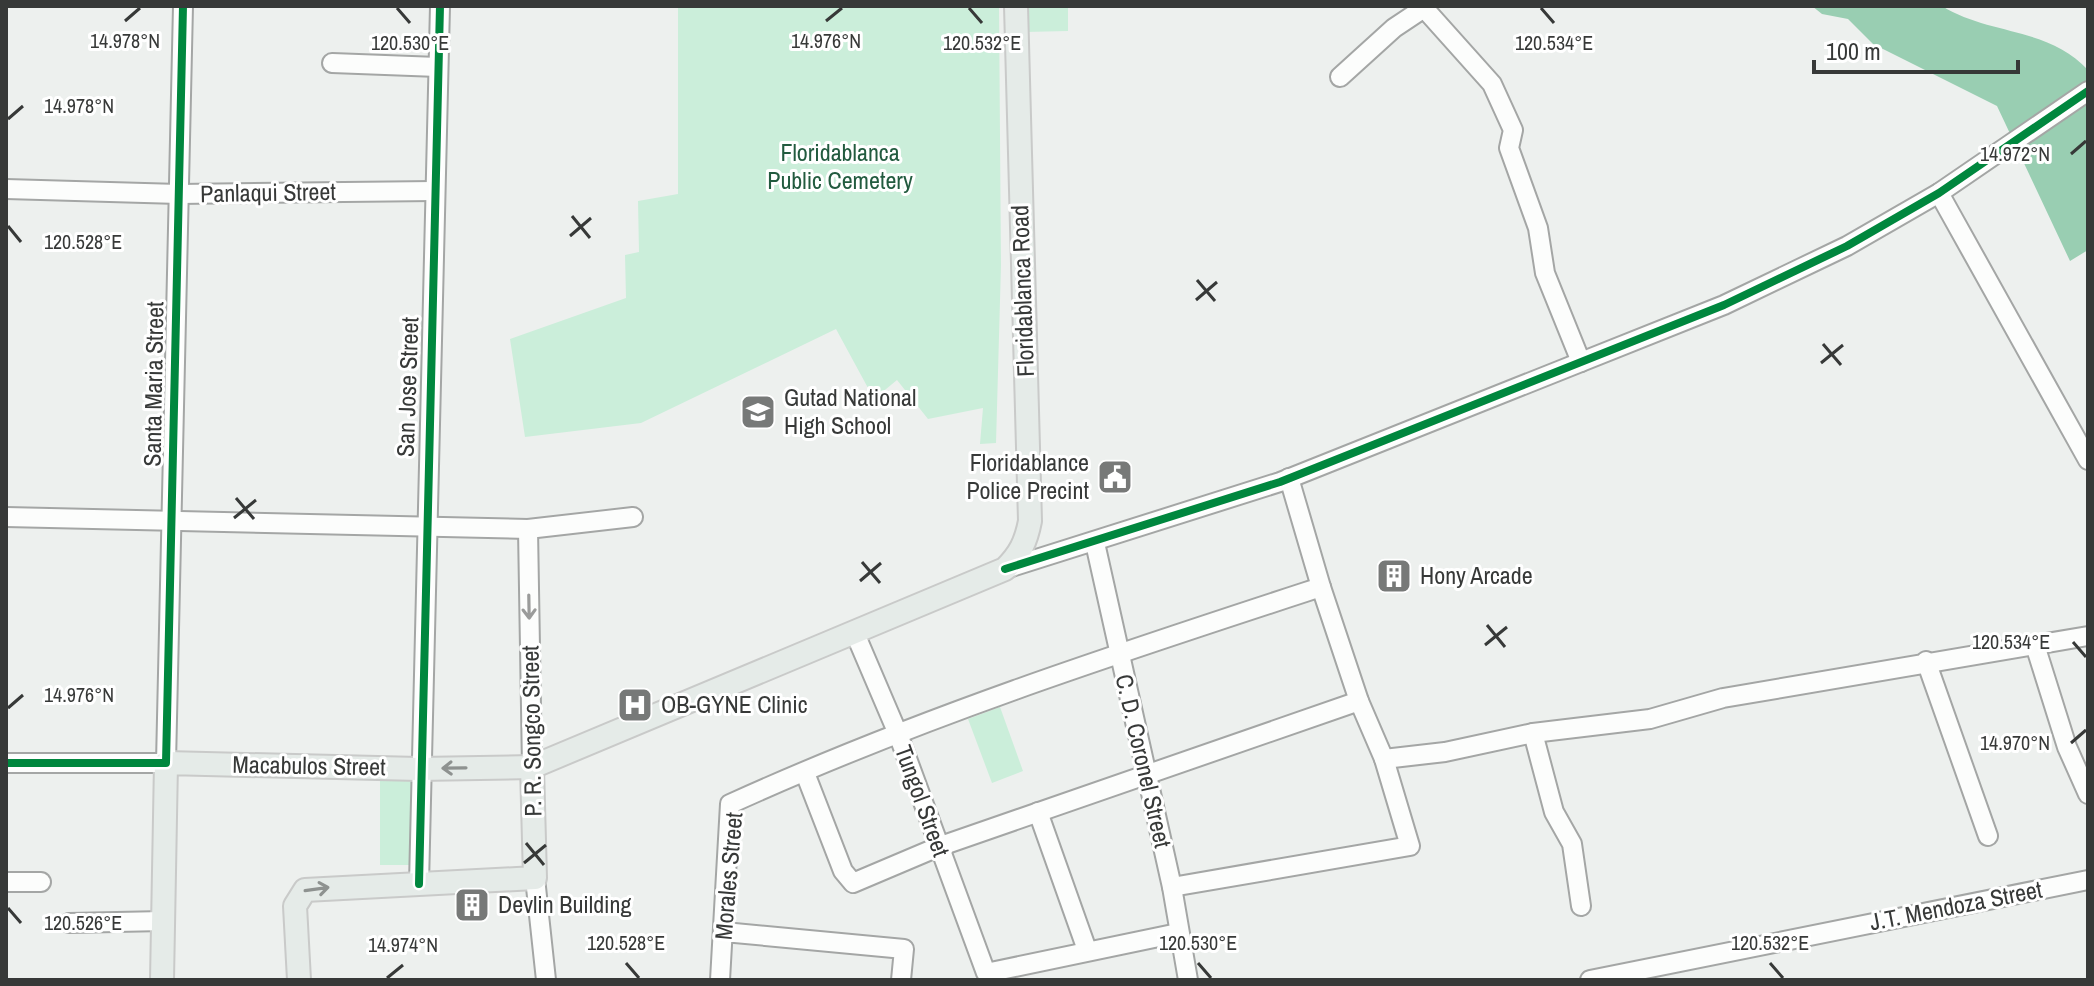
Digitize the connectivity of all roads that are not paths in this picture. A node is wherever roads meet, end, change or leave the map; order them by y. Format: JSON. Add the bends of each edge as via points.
{"nodes":[{"id":1,"x":183,"y":6,"type":"edge"},
{"id":2,"x":440,"y":6,"type":"edge"},
{"id":3,"x":1016,"y":6,"type":"edge"},
{"id":4,"x":1426,"y":7,"type":"edge"},
{"id":5,"x":332,"y":63,"type":"dead end"},
{"id":6,"x":438,"y":67,"type":"junction"},
{"id":7,"x":1340,"y":77,"type":"dead end"},
{"id":8,"x":2088,"y":91,"type":"edge"},
{"id":9,"x":6,"y":189,"type":"edge"},
{"id":10,"x":434,"y":191,"type":"junction"},
{"id":11,"x":1939,"y":193,"type":"junction"},
{"id":12,"x":179,"y":194,"type":"junction"},
{"id":13,"x":1581,"y":362,"type":"junction"},
{"id":14,"x":2088,"y":460,"type":"edge"},
{"id":15,"x":1289,"y":478,"type":"junction"},
{"id":16,"x":6,"y":517,"type":"edge"},
{"id":17,"x":633,"y":517,"type":"dead end"},
{"id":18,"x":171,"y":519,"type":"junction"},
{"id":19,"x":425,"y":527,"type":"junction"},
{"id":20,"x":528,"y":529,"type":"junction"},
{"id":21,"x":1095,"y":543,"type":"junction"},
{"id":22,"x":1005,"y":569,"type":"junction"},
{"id":23,"x":1321,"y":587,"type":"junction"},
{"id":24,"x":854,"y":631,"type":"junction"},
{"id":25,"x":2088,"y":636,"type":"edge"},
{"id":26,"x":2035,"y":645,"type":"junction"},
{"id":27,"x":1119,"y":653,"type":"junction"},
{"id":28,"x":1926,"y":661,"type":"junction"},
{"id":29,"x":1359,"y":701,"type":"junction"},
{"id":30,"x":1533,"y":733,"type":"junction"},
{"id":31,"x":898,"y":734,"type":"junction"},
{"id":32,"x":1384,"y":759,"type":"junction"},
{"id":33,"x":6,"y":763,"type":"edge"},
{"id":34,"x":166,"y":763,"type":"junction"},
{"id":35,"x":532,"y":767,"type":"junction"},
{"id":36,"x":419,"y":769,"type":"junction"},
{"id":37,"x":805,"y":773,"type":"junction"},
{"id":38,"x":1145,"y":774,"type":"junction"},
{"id":39,"x":2088,"y":794,"type":"edge"},
{"id":40,"x":1038,"y":812,"type":"junction"},
{"id":41,"x":1988,"y":836,"type":"dead end"},
{"id":42,"x":938,"y":847,"type":"junction"},
{"id":43,"x":535,"y":878,"type":"junction"},
{"id":44,"x":2088,"y":880,"type":"edge"},
{"id":45,"x":6,"y":882,"type":"edge"},
{"id":46,"x":41,"y":882,"type":"dead end"},
{"id":47,"x":419,"y":884,"type":"junction"},
{"id":48,"x":1172,"y":887,"type":"junction"},
{"id":49,"x":1581,"y":906,"type":"dead end"},
{"id":50,"x":164,"y":921,"type":"junction"},
{"id":51,"x":69,"y":923,"type":"dead end"},
{"id":52,"x":724,"y":932,"type":"junction"},
{"id":53,"x":1178,"y":933,"type":"junction"},
{"id":54,"x":1087,"y":950,"type":"junction"},
{"id":55,"x":162,"y":980,"type":"edge"},
{"id":56,"x":299,"y":980,"type":"edge"},
{"id":57,"x":546,"y":980,"type":"edge"},
{"id":58,"x":720,"y":980,"type":"edge"},
{"id":59,"x":901,"y":980,"type":"edge"},
{"id":60,"x":1188,"y":980,"type":"edge"},
{"id":61,"x":1590,"y":980,"type":"edge"}],
"edges":[{"from":1,"to":12,"type":"street","name":"Santa Maria Street"},
{"from":2,"to":6,"type":"street","name":"San Jose Street"},
{"from":3,"to":22,"type":"main road","name":"Floridablanca Road","via":[[1030,521],[1025,544]]},
{"from":4,"to":7,"type":"street"},
{"from":4,"to":13,"type":"street","via":[[1492,84],[1513,130],[1509,148],[1538,228],[1545,273]]},
{"from":5,"to":6,"type":"street"},
{"from":6,"to":10,"type":"street","name":"San Jose Street"},
{"from":8,"to":11,"type":"street"},
{"from":9,"to":12,"type":"street","name":"Panlaqui Street"},
{"from":10,"to":12,"type":"street","name":"Panlaqui Street"},
{"from":10,"to":19,"type":"street","name":"San Jose Street"},
{"from":11,"to":13,"type":"street","via":[[1847,246],[1724,305]]},
{"from":11,"to":14,"type":"street"},
{"from":12,"to":18,"type":"street","name":"Santa Maria Street"},
{"from":13,"to":15,"type":"street"},
{"from":15,"to":21,"type":"street"},
{"from":15,"to":23,"type":"street"},
{"from":16,"to":18,"type":"street"},
{"from":17,"to":20,"type":"street"},
{"from":18,"to":19,"type":"street"},
{"from":18,"to":34,"type":"street","name":"Santa Maria Street"},
{"from":19,"to":20,"type":"street"},
{"from":19,"to":36,"type":"street","name":"San Jose Street"},
{"from":20,"to":35,"type":"street","name":"P. R. Songco Street","one_way":true},
{"from":21,"to":22,"type":"street"},
{"from":21,"to":27,"type":"street","name":"C. D. Coronel Street"},
{"from":22,"to":24,"type":"main road","name":"Macabulos Street"},
{"from":23,"to":27,"type":"street"},
{"from":23,"to":29,"type":"street"},
{"from":24,"to":31,"type":"street","name":"Tungol Street"},
{"from":24,"to":35,"type":"main road","name":"Macabulos Street"},
{"from":25,"to":26,"type":"street"},
{"from":26,"to":28,"type":"street"},
{"from":26,"to":39,"type":"street","via":[[2067,747]]},
{"from":27,"to":31,"type":"street"},
{"from":27,"to":38,"type":"street","name":"C. D. Coronel Street"},
{"from":28,"to":30,"type":"street","via":[[1723,698],[1650,719]]},
{"from":28,"to":41,"type":"street"},
{"from":29,"to":32,"type":"street"},
{"from":29,"to":38,"type":"street"},
{"from":30,"to":32,"type":"street"},
{"from":30,"to":49,"type":"street","via":[[1554,812],[1572,844]]},
{"from":31,"to":37,"type":"street"},
{"from":31,"to":42,"type":"street","name":"Tungol Street"},
{"from":32,"to":48,"type":"street","via":[[1410,846]]},
{"from":33,"to":34,"type":"street","name":"Macabulos Street"},
{"from":34,"to":36,"type":"main road","name":"Macabulos Street"},
{"from":34,"to":50,"type":"main road","name":"Santa Maria Street"},
{"from":35,"to":36,"type":"main road","name":"Macabulos Street","one_way":true},
{"from":35,"to":43,"type":"main road","name":"P. R. Songco Street"},
{"from":36,"to":47,"type":"street","name":"San Jose Street"},
{"from":37,"to":42,"type":"street","via":[[843,871],[853,883]]},
{"from":37,"to":52,"type":"street","name":"Morales Street","via":[[730,804]]},
{"from":38,"to":40,"type":"street"},
{"from":38,"to":48,"type":"street","name":"C. D. Coronel Street"},
{"from":40,"to":42,"type":"street"},
{"from":40,"to":54,"type":"street"},
{"from":42,"to":54,"type":"street","name":"Tungol Street","via":[[986,973]]},
{"from":43,"to":47,"type":"main road"},
{"from":43,"to":57,"type":"street","name":"P. R. Songco Street"},
{"from":44,"to":61,"type":"street","name":"J.T. Mendoza Street"},
{"from":45,"to":46,"type":"street"},
{"from":56,"to":47,"type":"main road","one_way":true,"via":[[299,894],[311,887]]},
{"from":48,"to":53,"type":"street","name":"C. D. Coronel Street"},
{"from":50,"to":51,"type":"street"},
{"from":50,"to":55,"type":"main road","name":"Santa Maria Street"},
{"from":52,"to":58,"type":"street","name":"Morales Street"},
{"from":52,"to":59,"type":"street","via":[[904,949]]},
{"from":53,"to":54,"type":"street"},
{"from":53,"to":60,"type":"street","name":"C. D. Coronel Street"}]}
